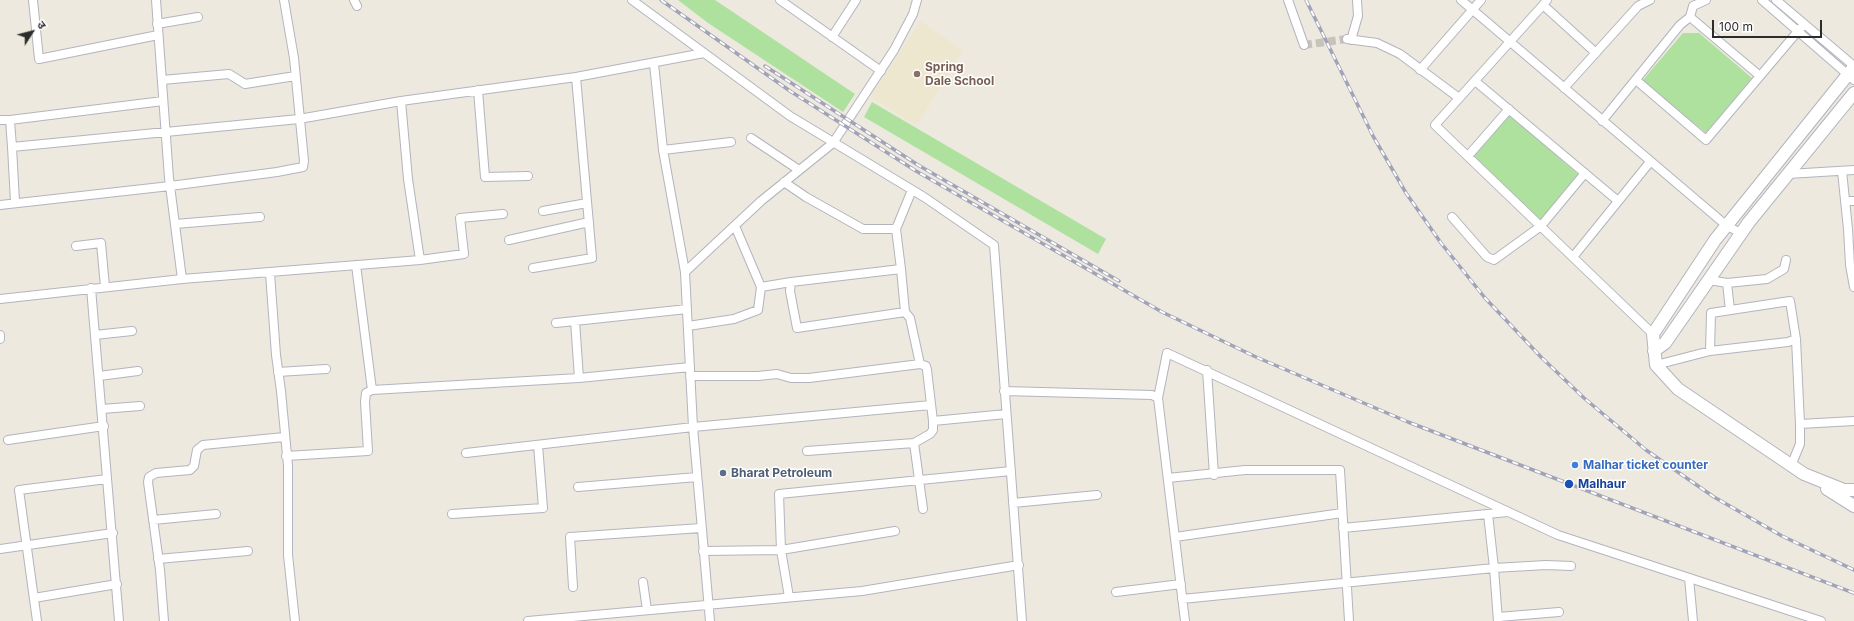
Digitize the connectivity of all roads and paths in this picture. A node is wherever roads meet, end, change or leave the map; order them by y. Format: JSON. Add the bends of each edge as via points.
{"nodes":[{"id":1,"x":33,"y":0,"type":"edge"},
{"id":2,"x":156,"y":0,"type":"edge"},
{"id":3,"x":284,"y":0,"type":"edge"},
{"id":4,"x":632,"y":0,"type":"edge"},
{"id":5,"x":780,"y":0,"type":"edge"},
{"id":6,"x":856,"y":0,"type":"edge"},
{"id":7,"x":917,"y":0,"type":"edge"},
{"id":8,"x":1288,"y":0,"type":"edge"},
{"id":9,"x":1357,"y":0,"type":"edge"},
{"id":10,"x":1461,"y":0,"type":"edge"},
{"id":11,"x":1481,"y":0,"type":"edge"},
{"id":12,"x":1650,"y":0,"type":"edge"},
{"id":13,"x":1706,"y":0,"type":"edge"},
{"id":14,"x":1762,"y":0,"type":"edge"},
{"id":15,"x":1776,"y":0,"type":"edge"},
{"id":16,"x":1545,"y":2,"type":"edge"},
{"id":17,"x":1472,"y":10,"type":"junction"},
{"id":18,"x":198,"y":17,"type":"dead end"},
{"id":19,"x":1690,"y":17,"type":"junction"},
{"id":20,"x":158,"y":24,"type":"junction"},
{"id":21,"x":1804,"y":24,"type":"junction"},
{"id":22,"x":1798,"y":31,"type":"junction"},
{"id":23,"x":158,"y":35,"type":"junction"},
{"id":24,"x":832,"y":37,"type":"junction"},
{"id":25,"x":1510,"y":42,"type":"junction"},
{"id":26,"x":1304,"y":45,"type":"dead end"},
{"id":27,"x":704,"y":53,"type":"junction"},
{"id":28,"x":1596,"y":53,"type":"junction"},
{"id":29,"x":654,"y":64,"type":"junction"},
{"id":30,"x":1420,"y":70,"type":"junction"},
{"id":31,"x":881,"y":71,"type":"junction"},
{"id":32,"x":1853,"y":72,"type":"edge"},
{"id":33,"x":295,"y":76,"type":"junction"},
{"id":34,"x":1760,"y":76,"type":"junction"},
{"id":35,"x":576,"y":77,"type":"junction"},
{"id":36,"x":162,"y":80,"type":"junction"},
{"id":37,"x":1475,"y":80,"type":"junction"},
{"id":38,"x":1636,"y":80,"type":"junction"},
{"id":39,"x":1564,"y":88,"type":"junction"},
{"id":40,"x":478,"y":90,"type":"junction"},
{"id":41,"x":1854,"y":93,"type":"edge"},
{"id":42,"x":1459,"y":98,"type":"junction"},
{"id":43,"x":163,"y":101,"type":"junction"},
{"id":44,"x":401,"y":101,"type":"junction"},
{"id":45,"x":1509,"y":109,"type":"junction"},
{"id":46,"x":299,"y":119,"type":"junction"},
{"id":47,"x":0,"y":120,"type":"edge"},
{"id":48,"x":10,"y":120,"type":"junction"},
{"id":49,"x":1602,"y":121,"type":"junction"},
{"id":50,"x":166,"y":131,"type":"junction"},
{"id":51,"x":751,"y":138,"type":"dead end"},
{"id":52,"x":731,"y":142,"type":"dead end"},
{"id":53,"x":833,"y":143,"type":"junction"},
{"id":54,"x":12,"y":147,"type":"junction"},
{"id":55,"x":663,"y":150,"type":"junction"},
{"id":56,"x":1468,"y":156,"type":"junction"},
{"id":57,"x":1650,"y":162,"type":"junction"},
{"id":58,"x":799,"y":170,"type":"junction"},
{"id":59,"x":1854,"y":170,"type":"edge"},
{"id":60,"x":1842,"y":172,"type":"junction"},
{"id":61,"x":1585,"y":173,"type":"junction"},
{"id":62,"x":1788,"y":174,"type":"junction"},
{"id":63,"x":528,"y":176,"type":"dead end"},
{"id":64,"x":784,"y":182,"type":"junction"},
{"id":65,"x":170,"y":186,"type":"junction"},
{"id":66,"x":912,"y":190,"type":"junction"},
{"id":67,"x":1618,"y":201,"type":"junction"},
{"id":68,"x":1845,"y":201,"type":"junction"},
{"id":69,"x":1854,"y":201,"type":"edge"},
{"id":70,"x":15,"y":202,"type":"junction"},
{"id":71,"x":587,"y":203,"type":"junction"},
{"id":72,"x":0,"y":205,"type":"edge"},
{"id":73,"x":543,"y":211,"type":"dead end"},
{"id":74,"x":504,"y":214,"type":"dead end"},
{"id":75,"x":260,"y":217,"type":"dead end"},
{"id":76,"x":1452,"y":217,"type":"dead end"},
{"id":77,"x":589,"y":222,"type":"junction"},
{"id":78,"x":175,"y":224,"type":"junction"},
{"id":79,"x":735,"y":226,"type":"junction"},
{"id":80,"x":1541,"y":226,"type":"junction"},
{"id":81,"x":1727,"y":226,"type":"junction"},
{"id":82,"x":896,"y":229,"type":"junction"},
{"id":83,"x":1851,"y":229,"type":"edge"},
{"id":84,"x":1742,"y":233,"type":"junction"},
{"id":85,"x":509,"y":240,"type":"dead end"},
{"id":86,"x":76,"y":246,"type":"dead end"},
{"id":87,"x":1573,"y":257,"type":"junction"},
{"id":88,"x":420,"y":260,"type":"junction"},
{"id":89,"x":1786,"y":260,"type":"dead end"},
{"id":90,"x":1701,"y":262,"type":"junction"},
{"id":91,"x":356,"y":265,"type":"junction"},
{"id":92,"x":533,"y":268,"type":"dead end"},
{"id":93,"x":901,"y":269,"type":"junction"},
{"id":94,"x":270,"y":272,"type":"junction"},
{"id":95,"x":685,"y":272,"type":"junction"},
{"id":96,"x":1712,"y":276,"type":"junction"},
{"id":97,"x":182,"y":278,"type":"junction"},
{"id":98,"x":791,"y":282,"type":"junction"},
{"id":99,"x":1727,"y":282,"type":"junction"},
{"id":100,"x":105,"y":287,"type":"junction"},
{"id":101,"x":761,"y":287,"type":"junction"},
{"id":102,"x":91,"y":288,"type":"junction"},
{"id":103,"x":1854,"y":288,"type":"edge"},
{"id":104,"x":0,"y":298,"type":"edge"},
{"id":105,"x":687,"y":309,"type":"junction"},
{"id":106,"x":1730,"y":310,"type":"junction"},
{"id":107,"x":905,"y":312,"type":"junction"},
{"id":108,"x":575,"y":321,"type":"junction"},
{"id":109,"x":556,"y":323,"type":"dead end"},
{"id":110,"x":688,"y":326,"type":"junction"},
{"id":111,"x":132,"y":331,"type":"dead end"},
{"id":112,"x":95,"y":334,"type":"junction"},
{"id":113,"x":1653,"y":334,"type":"junction"},
{"id":114,"x":0,"y":335,"type":"edge"},
{"id":115,"x":0,"y":339,"type":"edge"},
{"id":116,"x":1796,"y":339,"type":"junction"},
{"id":117,"x":1665,"y":343,"type":"junction"},
{"id":118,"x":1654,"y":351,"type":"junction"},
{"id":119,"x":1710,"y":351,"type":"junction"},
{"id":120,"x":920,"y":364,"type":"junction"},
{"id":121,"x":1656,"y":364,"type":"junction"},
{"id":122,"x":690,"y":367,"type":"junction"},
{"id":123,"x":326,"y":369,"type":"dead end"},
{"id":124,"x":1207,"y":370,"type":"junction"},
{"id":125,"x":138,"y":371,"type":"dead end"},
{"id":126,"x":278,"y":372,"type":"junction"},
{"id":127,"x":99,"y":376,"type":"junction"},
{"id":128,"x":690,"y":376,"type":"junction"},
{"id":129,"x":579,"y":378,"type":"junction"},
{"id":130,"x":372,"y":390,"type":"junction"},
{"id":131,"x":1004,"y":391,"type":"junction"},
{"id":132,"x":1158,"y":398,"type":"junction"},
{"id":133,"x":931,"y":405,"type":"junction"},
{"id":134,"x":140,"y":406,"type":"dead end"},
{"id":135,"x":102,"y":409,"type":"junction"},
{"id":136,"x":1006,"y":414,"type":"junction"},
{"id":137,"x":934,"y":421,"type":"junction"},
{"id":138,"x":1854,"y":421,"type":"edge"},
{"id":139,"x":1800,"y":424,"type":"junction"},
{"id":140,"x":104,"y":426,"type":"junction"},
{"id":141,"x":693,"y":427,"type":"junction"},
{"id":142,"x":284,"y":437,"type":"junction"},
{"id":143,"x":8,"y":440,"type":"dead end"},
{"id":144,"x":914,"y":442,"type":"junction"},
{"id":145,"x":538,"y":445,"type":"junction"},
{"id":146,"x":807,"y":451,"type":"dead end"},
{"id":147,"x":466,"y":453,"type":"dead end"},
{"id":148,"x":286,"y":456,"type":"junction"},
{"id":149,"x":1791,"y":466,"type":"junction"},
{"id":150,"x":1011,"y":471,"type":"junction"},
{"id":151,"x":1804,"y":474,"type":"junction"},
{"id":152,"x":1214,"y":475,"type":"junction"},
{"id":153,"x":697,"y":477,"type":"junction"},
{"id":154,"x":1168,"y":478,"type":"junction"},
{"id":155,"x":107,"y":479,"type":"junction"},
{"id":156,"x":919,"y":480,"type":"junction"},
{"id":157,"x":578,"y":487,"type":"dead end"},
{"id":158,"x":1854,"y":490,"type":"edge"},
{"id":159,"x":1097,"y":495,"type":"dead end"},
{"id":160,"x":1013,"y":503,"type":"junction"},
{"id":161,"x":1854,"y":506,"type":"edge"},
{"id":162,"x":923,"y":509,"type":"dead end"},
{"id":163,"x":1509,"y":512,"type":"junction"},
{"id":164,"x":1342,"y":513,"type":"junction"},
{"id":165,"x":216,"y":514,"type":"dead end"},
{"id":166,"x":452,"y":514,"type":"dead end"},
{"id":167,"x":1488,"y":514,"type":"junction"},
{"id":168,"x":153,"y":520,"type":"junction"},
{"id":169,"x":701,"y":528,"type":"junction"},
{"id":170,"x":1343,"y":528,"type":"junction"},
{"id":171,"x":895,"y":531,"type":"dead end"},
{"id":172,"x":113,"y":533,"type":"junction"},
{"id":173,"x":1175,"y":537,"type":"junction"},
{"id":174,"x":28,"y":544,"type":"junction"},
{"id":175,"x":0,"y":549,"type":"edge"},
{"id":176,"x":780,"y":550,"type":"junction"},
{"id":177,"x":248,"y":551,"type":"dead end"},
{"id":178,"x":703,"y":551,"type":"junction"},
{"id":179,"x":158,"y":559,"type":"junction"},
{"id":180,"x":1019,"y":565,"type":"junction"},
{"id":181,"x":1571,"y":566,"type":"dead end"},
{"id":182,"x":1494,"y":568,"type":"junction"},
{"id":183,"x":1689,"y":578,"type":"junction"},
{"id":184,"x":643,"y":582,"type":"dead end"},
{"id":185,"x":1347,"y":582,"type":"junction"},
{"id":186,"x":117,"y":584,"type":"junction"},
{"id":187,"x":1181,"y":584,"type":"junction"},
{"id":188,"x":573,"y":587,"type":"dead end"},
{"id":189,"x":1116,"y":592,"type":"dead end"},
{"id":190,"x":789,"y":597,"type":"junction"},
{"id":191,"x":34,"y":598,"type":"junction"},
{"id":192,"x":1182,"y":599,"type":"junction"},
{"id":193,"x":708,"y":604,"type":"junction"},
{"id":194,"x":647,"y":610,"type":"junction"},
{"id":195,"x":1559,"y":612,"type":"dead end"},
{"id":196,"x":1498,"y":619,"type":"edge"},
{"id":197,"x":1808,"y":620,"type":"edge"},
{"id":198,"x":37,"y":621,"type":"edge"},
{"id":199,"x":119,"y":621,"type":"edge"},
{"id":200,"x":164,"y":621,"type":"edge"},
{"id":201,"x":295,"y":621,"type":"edge"},
{"id":202,"x":528,"y":621,"type":"edge"},
{"id":203,"x":710,"y":621,"type":"edge"},
{"id":204,"x":1022,"y":621,"type":"edge"},
{"id":205,"x":1185,"y":621,"type":"edge"},
{"id":206,"x":1349,"y":621,"type":"edge"},
{"id":207,"x":1692,"y":621,"type":"edge"},
{"id":208,"x":1821,"y":621,"type":"edge"}],
"edges":[{"from":1,"to":23,"type":"street","via":[[40,59]]},
{"from":2,"to":20,"type":"street"},
{"from":3,"to":33,"type":"street"},
{"from":4,"to":27,"type":"street"},
{"from":5,"to":24,"type":"street"},
{"from":6,"to":24,"type":"street"},
{"from":7,"to":31,"type":"street","via":[[913,14]]},
{"from":8,"to":26,"type":"street"},
{"from":9,"to":30,"type":"street","via":[[1358,16],[1349,39],[1376,43],[1400,54]]},
{"from":10,"to":17,"type":"street"},
{"from":11,"to":17,"type":"street"},
{"from":12,"to":28,"type":"street","via":[[1638,6]]},
{"from":13,"to":19,"type":"street","via":[[1693,6]]},
{"from":14,"to":22,"type":"street"},
{"from":15,"to":21,"type":"street"},
{"from":16,"to":25,"type":"street"},
{"from":16,"to":28,"type":"street"},
{"from":17,"to":25,"type":"street"},
{"from":17,"to":30,"type":"street"},
{"from":18,"to":20,"type":"street"},
{"from":19,"to":34,"type":"street"},
{"from":19,"to":38,"type":"street","via":[[1680,25]]},
{"from":20,"to":23,"type":"street"},
{"from":21,"to":22,"type":"street"},
{"from":21,"to":32,"type":"street"},
{"from":22,"to":32,"type":"street"},
{"from":22,"to":34,"type":"street"},
{"from":23,"to":36,"type":"street"},
{"from":24,"to":31,"type":"street"},
{"from":25,"to":37,"type":"street"},
{"from":25,"to":39,"type":"street"},
{"from":27,"to":29,"type":"street"},
{"from":27,"to":53,"type":"street","via":[[790,116]]},
{"from":28,"to":39,"type":"street"},
{"from":29,"to":35,"type":"street"},
{"from":29,"to":55,"type":"street"},
{"from":30,"to":42,"type":"street"},
{"from":31,"to":53,"type":"street"},
{"from":32,"to":81,"type":"street"},
{"from":33,"to":36,"type":"street","via":[[245,84],[229,74]]},
{"from":33,"to":46,"type":"street"},
{"from":34,"to":38,"type":"street","via":[[1706,140]]},
{"from":35,"to":40,"type":"street"},
{"from":35,"to":71,"type":"street"},
{"from":36,"to":43,"type":"street"},
{"from":37,"to":42,"type":"street"},
{"from":37,"to":45,"type":"street"},
{"from":38,"to":49,"type":"street"},
{"from":39,"to":49,"type":"street"},
{"from":40,"to":44,"type":"street"},
{"from":40,"to":63,"type":"street","via":[[485,176]]},
{"from":41,"to":62,"type":"street"},
{"from":42,"to":56,"type":"street","via":[[1435,124]]},
{"from":43,"to":48,"type":"street"},
{"from":43,"to":50,"type":"street"},
{"from":44,"to":46,"type":"street"},
{"from":44,"to":88,"type":"street","via":[[408,180]]},
{"from":45,"to":56,"type":"street"},
{"from":45,"to":61,"type":"street"},
{"from":46,"to":50,"type":"street"},
{"from":46,"to":65,"type":"street","via":[[303,166],[277,172]]},
{"from":47,"to":48,"type":"street"},
{"from":48,"to":54,"type":"street"},
{"from":49,"to":57,"type":"street"},
{"from":50,"to":54,"type":"street"},
{"from":50,"to":65,"type":"street"},
{"from":51,"to":58,"type":"street"},
{"from":52,"to":55,"type":"street"},
{"from":53,"to":58,"type":"street"},
{"from":53,"to":66,"type":"street"},
{"from":54,"to":70,"type":"street"},
{"from":55,"to":95,"type":"street"},
{"from":56,"to":80,"type":"street"},
{"from":57,"to":67,"type":"street"},
{"from":57,"to":81,"type":"street"},
{"from":58,"to":64,"type":"street"},
{"from":59,"to":60,"type":"street"},
{"from":60,"to":62,"type":"street"},
{"from":60,"to":68,"type":"street"},
{"from":61,"to":67,"type":"street"},
{"from":61,"to":80,"type":"street"},
{"from":62,"to":84,"type":"street"},
{"from":64,"to":79,"type":"street"},
{"from":64,"to":82,"type":"street","via":[[863,229]]},
{"from":65,"to":70,"type":"street"},
{"from":65,"to":78,"type":"street"},
{"from":66,"to":82,"type":"street"},
{"from":66,"to":131,"type":"street","via":[[994,245]]},
{"from":67,"to":87,"type":"street"},
{"from":68,"to":69,"type":"street"},
{"from":68,"to":83,"type":"street"},
{"from":70,"to":72,"type":"street"},
{"from":71,"to":73,"type":"street"},
{"from":71,"to":77,"type":"street"},
{"from":74,"to":88,"type":"street","via":[[460,218],[464,254]]},
{"from":75,"to":78,"type":"street"},
{"from":76,"to":80,"type":"street","via":[[1488,257],[1494,260]]},
{"from":77,"to":85,"type":"street"},
{"from":77,"to":92,"type":"street","via":[[592,258]]},
{"from":78,"to":97,"type":"street"},
{"from":79,"to":95,"type":"street"},
{"from":79,"to":101,"type":"street"},
{"from":80,"to":87,"type":"street"},
{"from":81,"to":84,"type":"street"},
{"from":81,"to":90,"type":"street"},
{"from":82,"to":93,"type":"street"},
{"from":83,"to":103,"type":"street","via":[[1850,264]]},
{"from":84,"to":96,"type":"street"},
{"from":86,"to":100,"type":"street","via":[[100,243]]},
{"from":87,"to":113,"type":"street"},
{"from":88,"to":91,"type":"street"},
{"from":89,"to":99,"type":"street","via":[[1784,269],[1766,278]]},
{"from":90,"to":96,"type":"street"},
{"from":90,"to":113,"type":"street"},
{"from":91,"to":94,"type":"street"},
{"from":91,"to":130,"type":"street"},
{"from":93,"to":98,"type":"street"},
{"from":93,"to":107,"type":"street"},
{"from":94,"to":97,"type":"street"},
{"from":94,"to":126,"type":"street"},
{"from":95,"to":105,"type":"street"},
{"from":96,"to":99,"type":"street"},
{"from":96,"to":117,"type":"street"},
{"from":97,"to":100,"type":"street"},
{"from":98,"to":101,"type":"street"},
{"from":98,"to":107,"type":"street","via":[[790,291],[797,328]]},
{"from":99,"to":106,"type":"street"},
{"from":100,"to":102,"type":"street"},
{"from":101,"to":110,"type":"street","via":[[758,310],[734,319]]},
{"from":102,"to":104,"type":"street"},
{"from":102,"to":112,"type":"street"},
{"from":105,"to":108,"type":"street"},
{"from":105,"to":110,"type":"street"},
{"from":106,"to":116,"type":"street","via":[[1790,301]]},
{"from":106,"to":119,"type":"street","via":[[1711,313]]},
{"from":107,"to":120,"type":"street","via":[[910,318]]},
{"from":108,"to":109,"type":"street"},
{"from":108,"to":129,"type":"street"},
{"from":110,"to":122,"type":"street"},
{"from":111,"to":112,"type":"street"},
{"from":112,"to":127,"type":"street"},
{"from":113,"to":117,"type":"street"},
{"from":113,"to":118,"type":"street"},
{"from":114,"to":115,"type":"street"},
{"from":116,"to":119,"type":"street"},
{"from":116,"to":139,"type":"street"},
{"from":117,"to":118,"type":"street"},
{"from":118,"to":121,"type":"street"},
{"from":119,"to":121,"type":"street"},
{"from":120,"to":128,"type":"street","via":[[809,378],[791,378],[777,374]]},
{"from":120,"to":133,"type":"street","via":[[926,366]]},
{"from":121,"to":149,"type":"street","via":[[1678,389]]},
{"from":122,"to":128,"type":"street"},
{"from":122,"to":129,"type":"street"},
{"from":123,"to":126,"type":"street"},
{"from":124,"to":132,"type":"street","via":[[1167,353]]},
{"from":124,"to":152,"type":"street"},
{"from":124,"to":163,"type":"street"},
{"from":125,"to":127,"type":"street"},
{"from":126,"to":142,"type":"street"},
{"from":127,"to":135,"type":"street"},
{"from":128,"to":141,"type":"street"},
{"from":129,"to":130,"type":"street"},
{"from":130,"to":148,"type":"street","via":[[366,393],[365,402],[368,451]]},
{"from":131,"to":132,"type":"street","via":[[1152,394]]},
{"from":131,"to":136,"type":"street"},
{"from":132,"to":154,"type":"street"},
{"from":133,"to":137,"type":"street"},
{"from":133,"to":141,"type":"street"},
{"from":134,"to":135,"type":"street"},
{"from":135,"to":140,"type":"street"},
{"from":136,"to":137,"type":"street"},
{"from":136,"to":150,"type":"street"},
{"from":137,"to":144,"type":"street","via":[[930,434]]},
{"from":138,"to":139,"type":"street"},
{"from":139,"to":149,"type":"street","via":[[1800,444]]},
{"from":140,"to":143,"type":"street"},
{"from":140,"to":155,"type":"street"},
{"from":141,"to":145,"type":"street"},
{"from":141,"to":153,"type":"street"},
{"from":142,"to":148,"type":"street"},
{"from":142,"to":168,"type":"street","via":[[203,446],[197,450],[194,466],[190,470],[152,475],[148,482]]},
{"from":144,"to":146,"type":"street"},
{"from":144,"to":156,"type":"street"},
{"from":145,"to":147,"type":"street"},
{"from":145,"to":166,"type":"street","via":[[543,508]]},
{"from":148,"to":201,"type":"street","via":[[288,555]]},
{"from":149,"to":151,"type":"street"},
{"from":150,"to":156,"type":"street"},
{"from":150,"to":160,"type":"street"},
{"from":151,"to":158,"type":"street","via":[[1844,490]]},
{"from":151,"to":161,"type":"street"},
{"from":152,"to":154,"type":"street"},
{"from":152,"to":164,"type":"street","via":[[1245,470],[1340,470]]},
{"from":153,"to":157,"type":"street"},
{"from":153,"to":169,"type":"street"},
{"from":154,"to":173,"type":"street"},
{"from":155,"to":172,"type":"street"},
{"from":155,"to":174,"type":"street","via":[[20,490]]},
{"from":156,"to":162,"type":"street"},
{"from":156,"to":176,"type":"street","via":[[779,494]]},
{"from":159,"to":160,"type":"street"},
{"from":160,"to":180,"type":"street"},
{"from":163,"to":167,"type":"street"},
{"from":163,"to":183,"type":"street","via":[[1558,535]]},
{"from":164,"to":170,"type":"street"},
{"from":164,"to":173,"type":"street"},
{"from":165,"to":168,"type":"street"},
{"from":167,"to":170,"type":"street"},
{"from":167,"to":182,"type":"street"},
{"from":168,"to":179,"type":"street"},
{"from":169,"to":178,"type":"street"},
{"from":169,"to":188,"type":"street","via":[[570,537]]},
{"from":170,"to":185,"type":"street"},
{"from":171,"to":176,"type":"street"},
{"from":172,"to":174,"type":"street"},
{"from":172,"to":186,"type":"street"},
{"from":173,"to":187,"type":"street"},
{"from":174,"to":175,"type":"street"},
{"from":174,"to":191,"type":"street"},
{"from":176,"to":178,"type":"street"},
{"from":176,"to":190,"type":"street"},
{"from":177,"to":179,"type":"street"},
{"from":178,"to":193,"type":"street"},
{"from":179,"to":200,"type":"street"},
{"from":180,"to":190,"type":"street","via":[[862,591]]},
{"from":180,"to":204,"type":"street"},
{"from":181,"to":182,"type":"street"},
{"from":182,"to":185,"type":"street"},
{"from":182,"to":196,"type":"street"},
{"from":183,"to":197,"type":"street"},
{"from":183,"to":207,"type":"street"},
{"from":184,"to":194,"type":"street"},
{"from":185,"to":192,"type":"street"},
{"from":185,"to":206,"type":"street"},
{"from":186,"to":191,"type":"street"},
{"from":186,"to":199,"type":"street"},
{"from":187,"to":189,"type":"street"},
{"from":187,"to":192,"type":"street"},
{"from":190,"to":193,"type":"street"},
{"from":191,"to":198,"type":"street"},
{"from":192,"to":205,"type":"street"},
{"from":193,"to":194,"type":"street"},
{"from":193,"to":203,"type":"street"},
{"from":194,"to":202,"type":"street"},
{"from":195,"to":196,"type":"street"},
{"from":197,"to":208,"type":"street"}]}
